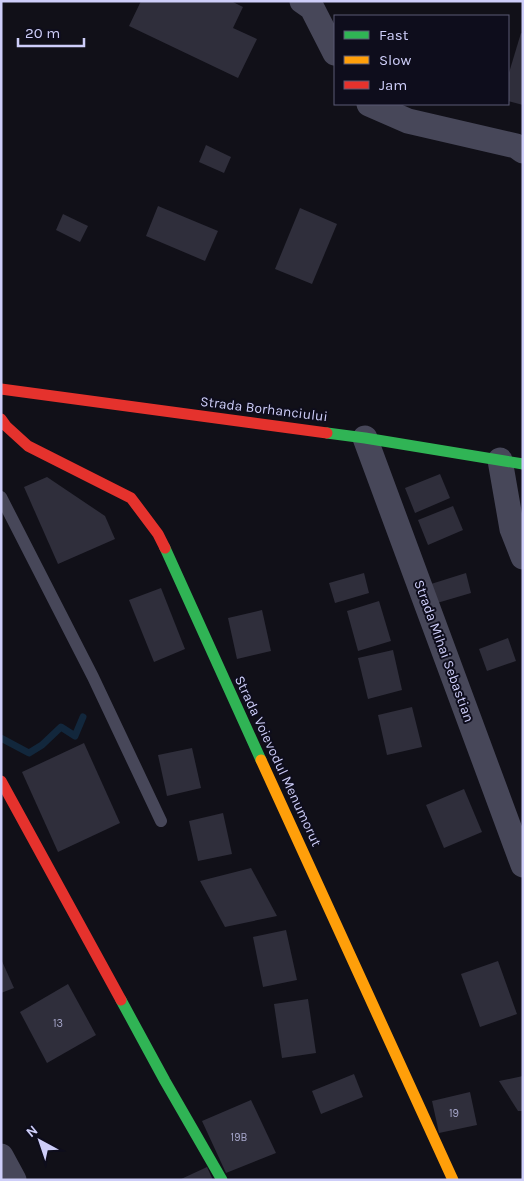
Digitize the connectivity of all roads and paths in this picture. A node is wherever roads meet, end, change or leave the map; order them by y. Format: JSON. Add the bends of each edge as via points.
{"nodes":[{"id":1,"x":302,"y":1,"type":"edge"},
{"id":2,"x":334,"y":51,"type":"edge"},
{"id":3,"x":371,"y":105,"type":"edge"},
{"id":4,"x":523,"y":151,"type":"edge"},
{"id":5,"x":1,"y":389,"type":"edge"},
{"id":6,"x":1,"y":419,"type":"edge"},
{"id":7,"x":365,"y":438,"type":"junction"},
{"id":8,"x":511,"y":462,"type":"edge"},
{"id":9,"x":1,"y":497,"type":"edge"},
{"id":10,"x":523,"y":556,"type":"edge"},
{"id":11,"x":1,"y":781,"type":"edge"},
{"id":12,"x":162,"y":821,"type":"dead end"},
{"id":13,"x":523,"y":865,"type":"edge"},
{"id":14,"x":1,"y":1156,"type":"edge"},
{"id":15,"x":14,"y":1180,"type":"edge"},
{"id":16,"x":222,"y":1180,"type":"edge"},
{"id":17,"x":453,"y":1180,"type":"edge"}],
"edges":[{"from":1,"to":2,"type":"street","via":[[312,8]]},
{"from":3,"to":4,"type":"street","via":[[408,121],[516,146]]},
{"from":5,"to":7,"type":"street","name":"Strada Borhanciului"},
{"from":6,"to":17,"type":"street","name":"Strada Voievodul Menumorut","via":[[28,446],[131,498],[158,534]]},
{"from":7,"to":8,"type":"street","name":"Strada Borhanciului"},
{"from":7,"to":13,"type":"street","name":"Strada Mihai Sebastian"},
{"from":8,"to":10,"type":"street","via":[[512,529]]},
{"from":9,"to":12,"type":"lane"},
{"from":11,"to":16,"type":"street"},
{"from":14,"to":15,"type":"street"}]}
